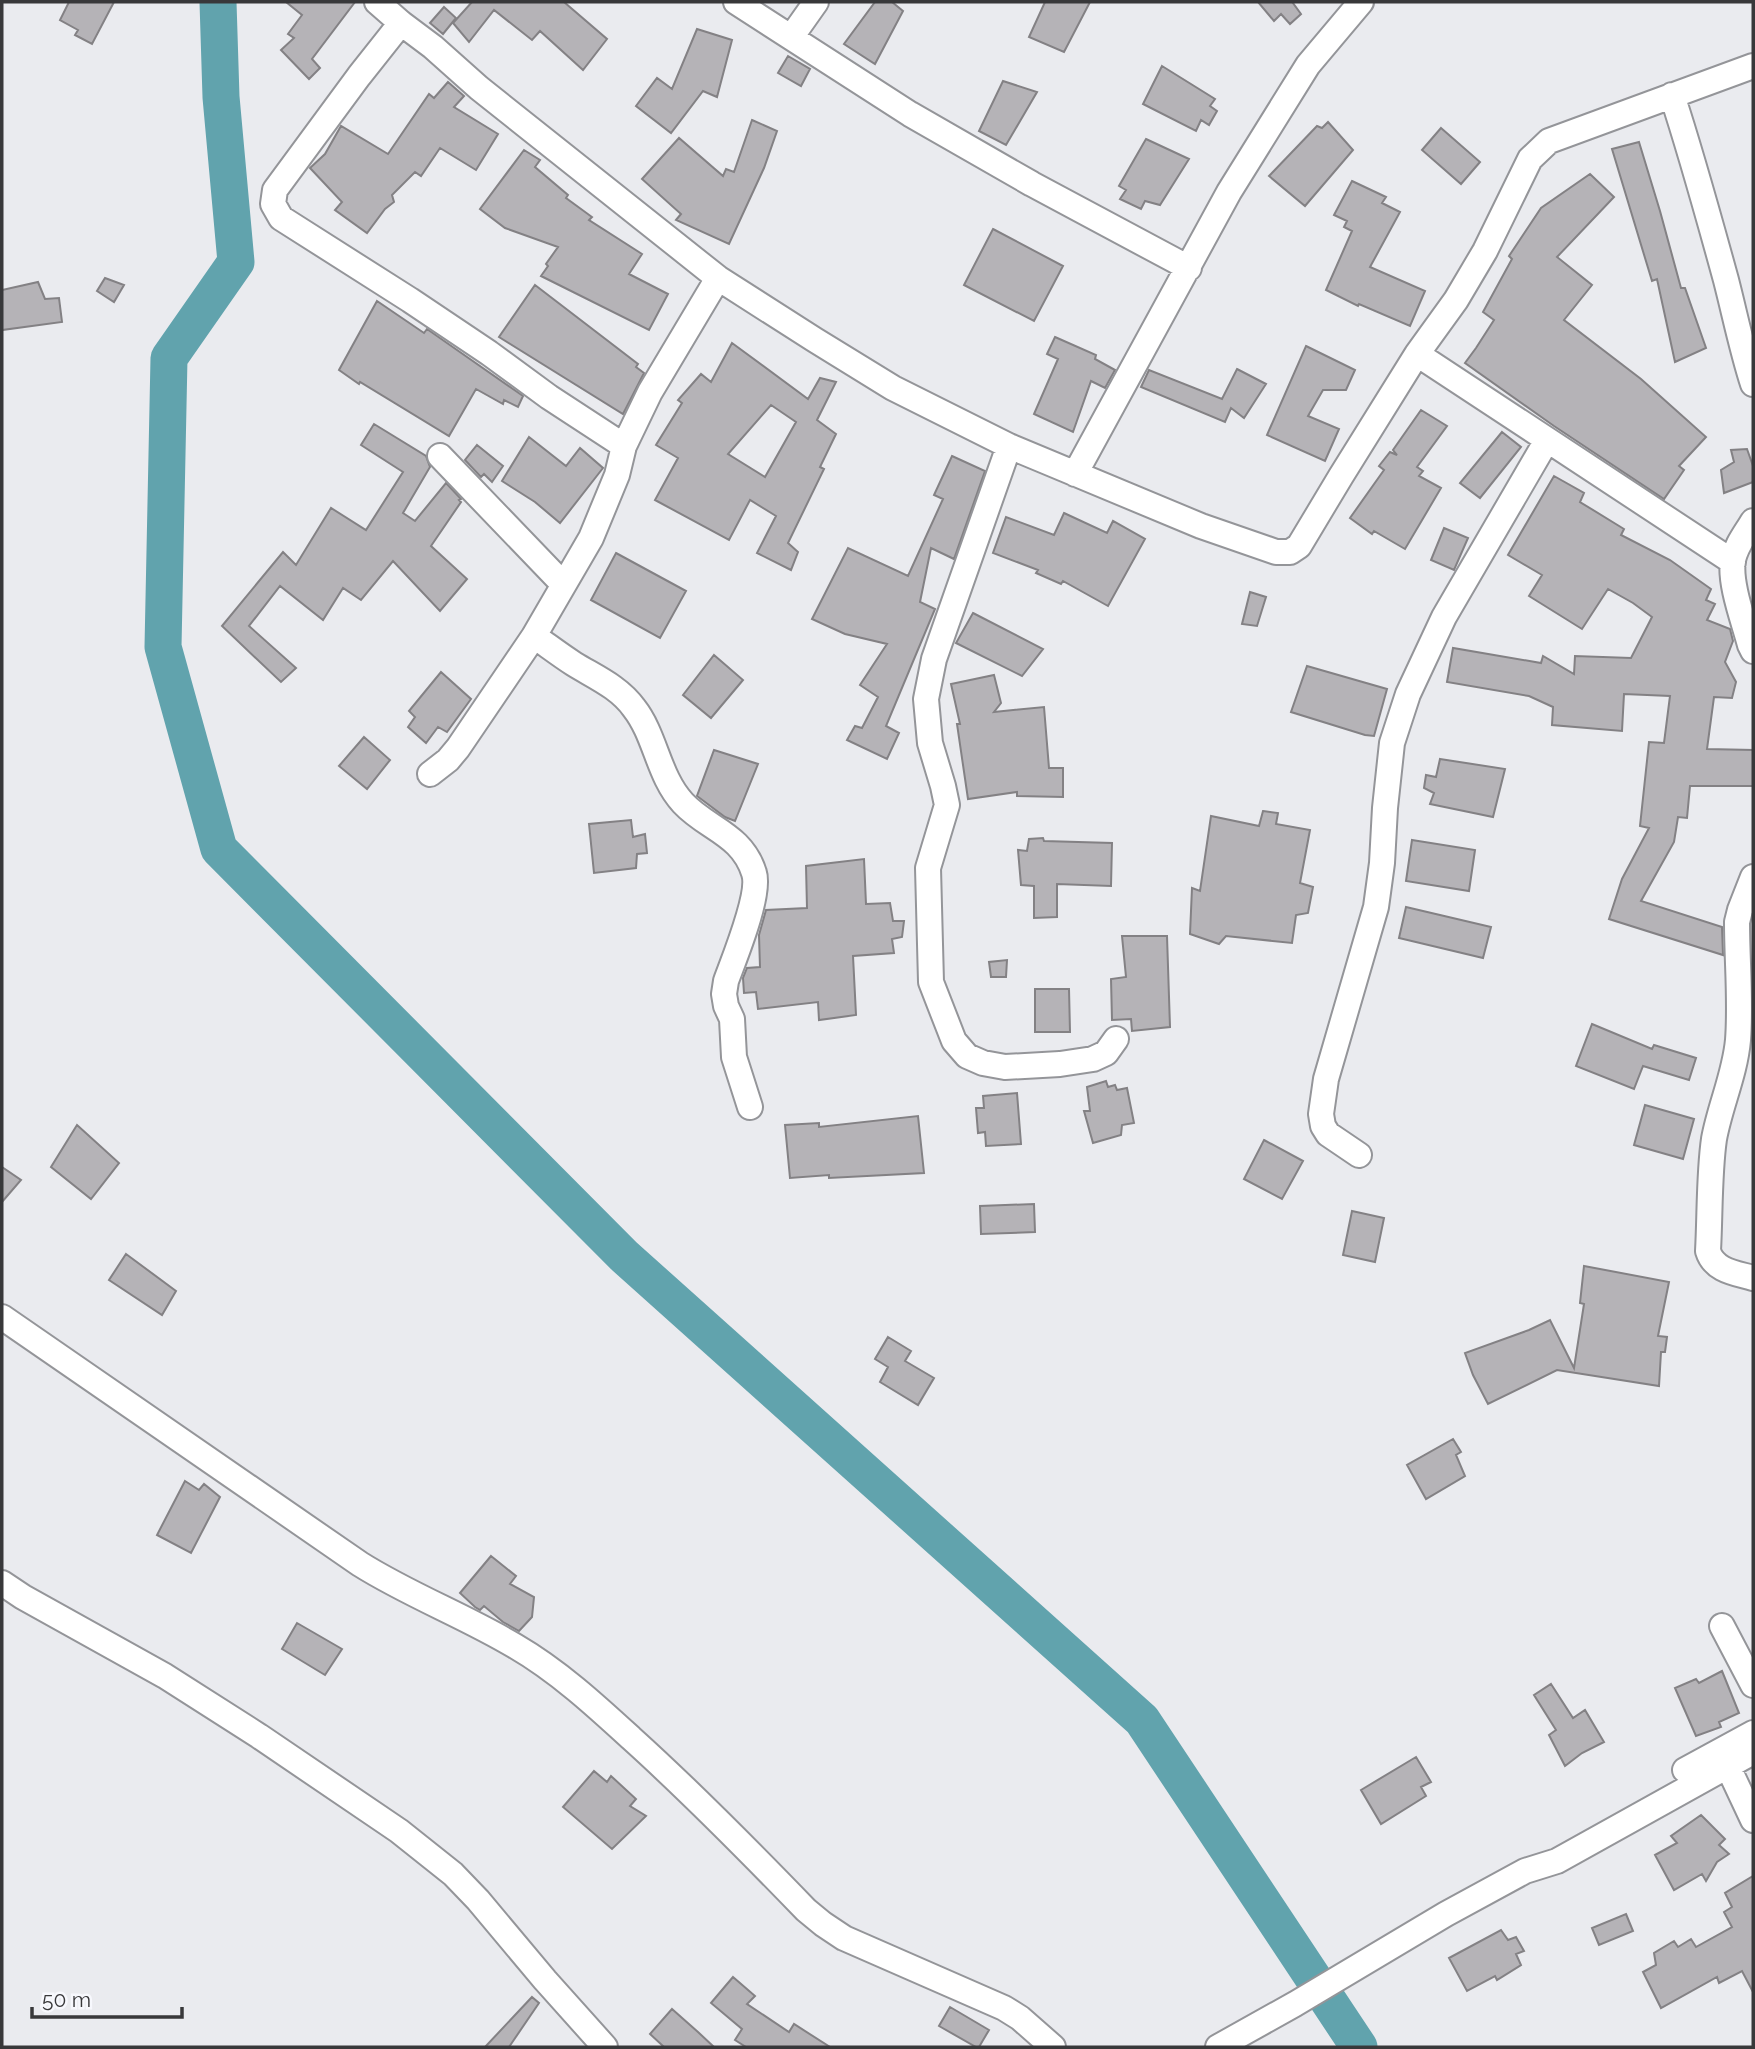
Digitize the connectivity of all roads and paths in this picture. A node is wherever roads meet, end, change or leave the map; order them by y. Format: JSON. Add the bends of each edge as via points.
{"nodes":[{"id":1,"x":377,"y":2,"type":"edge"},
{"id":2,"x":736,"y":2,"type":"edge"},
{"id":3,"x":816,"y":2,"type":"edge"},
{"id":4,"x":1361,"y":2,"type":"edge"},
{"id":5,"x":401,"y":23,"type":"junction"},
{"id":6,"x":792,"y":36,"type":"junction"},
{"id":7,"x":1753,"y":66,"type":"edge"},
{"id":8,"x":1672,"y":95,"type":"junction"},
{"id":9,"x":1189,"y":268,"type":"junction"},
{"id":10,"x":718,"y":278,"type":"junction"},
{"id":11,"x":1417,"y":354,"type":"junction"},
{"id":12,"x":1753,"y":384,"type":"edge"},
{"id":13,"x":1547,"y":440,"type":"junction"},
{"id":14,"x":624,"y":446,"type":"junction"},
{"id":15,"x":1009,"y":446,"type":"junction"},
{"id":16,"x":440,"y":456,"type":"dead end"},
{"id":17,"x":1075,"y":474,"type":"junction"},
{"id":18,"x":1753,"y":521,"type":"edge"},
{"id":19,"x":1733,"y":562,"type":"junction"},
{"id":20,"x":564,"y":584,"type":"junction"},
{"id":21,"x":534,"y":636,"type":"junction"},
{"id":22,"x":1753,"y":651,"type":"edge"},
{"id":23,"x":430,"y":774,"type":"dead end"},
{"id":24,"x":1753,"y":877,"type":"edge"},
{"id":25,"x":1115,"y":1039,"type":"dead end"},
{"id":26,"x":750,"y":1107,"type":"dead end"},
{"id":27,"x":1359,"y":1155,"type":"dead end"},
{"id":28,"x":1753,"y":1278,"type":"edge"},
{"id":29,"x":2,"y":1317,"type":"edge"},
{"id":30,"x":2,"y":1583,"type":"edge"},
{"id":31,"x":1722,"y":1626,"type":"dead end"},
{"id":32,"x":1753,"y":1685,"type":"edge"},
{"id":33,"x":1753,"y":1734,"type":"edge"},
{"id":34,"x":1753,"y":1752,"type":"edge"},
{"id":35,"x":1724,"y":1759,"type":"junction"},
{"id":36,"x":1753,"y":1819,"type":"edge"},
{"id":37,"x":605,"y":2047,"type":"edge"},
{"id":38,"x":1053,"y":2047,"type":"edge"},
{"id":39,"x":1218,"y":2047,"type":"edge"}],
"edges":[{"from":1,"to":5,"type":"street"},
{"from":2,"to":6,"type":"street"},
{"from":3,"to":6,"type":"street"},
{"from":4,"to":9,"type":"street","via":[[1308,65]]},
{"from":5,"to":10,"type":"street"},
{"from":5,"to":14,"type":"street","via":[[275,190],[273,204],[281,218]]},
{"from":6,"to":9,"type":"street","via":[[910,114]]},
{"from":7,"to":8,"type":"street"},
{"from":8,"to":11,"type":"street","via":[[1549,141],[1539,149],[1457,300]]},
{"from":8,"to":12,"type":"street"},
{"from":9,"to":17,"type":"street"},
{"from":10,"to":14,"type":"street","via":[[650,392]]},
{"from":10,"to":15,"type":"street","via":[[893,388]]},
{"from":11,"to":13,"type":"street"},
{"from":11,"to":17,"type":"street","via":[[1299,547],[1290,552],[1276,552],[1201,526]]},
{"from":13,"to":19,"type":"street"},
{"from":13,"to":27,"type":"street","via":[[1444,617],[1408,694],[1392,744],[1376,906],[1326,1079],[1321,1114],[1328,1134]]},
{"from":14,"to":20,"type":"street","via":[[591,538]]},
{"from":15,"to":17,"type":"street"},
{"from":15,"to":25,"type":"street","via":[[934,659],[926,699],[930,743],[947,805],[929,868],[931,982],[954,1041],[967,1056],[983,1063],[1005,1067],[1093,1059],[1106,1053]]},
{"from":16,"to":20,"type":"street"},
{"from":18,"to":19,"type":"street"},
{"from":19,"to":22,"type":"street","via":[[1734,583]]},
{"from":20,"to":21,"type":"street"},
{"from":21,"to":23,"type":"street","via":[[458,748]]},
{"from":21,"to":26,"type":"street","via":[[617,690],[634,707],[674,791],[684,804],[732,838],[755,874],[752,903],[724,994],[732,1019],[734,1057]]},
{"from":24,"to":28,"type":"street","via":[[1737,922],[1738,1043],[1713,1143],[1709,1251],[1710,1258],[1726,1271]]},
{"from":29,"to":38,"type":"street","via":[[360,1564],[515,1646],[557,1674],[680,1783],[823,1924],[844,1938],[1004,2008]]},
{"from":30,"to":37,"type":"street","via":[[165,1676],[399,1831],[478,1900]]},
{"from":31,"to":32,"type":"street"},
{"from":33,"to":35,"type":"street"},
{"from":34,"to":35,"type":"street"},
{"from":35,"to":36,"type":"street"},
{"from":35,"to":39,"type":"street","via":[[1557,1861],[1525,1871],[1446,1914]]}]}
